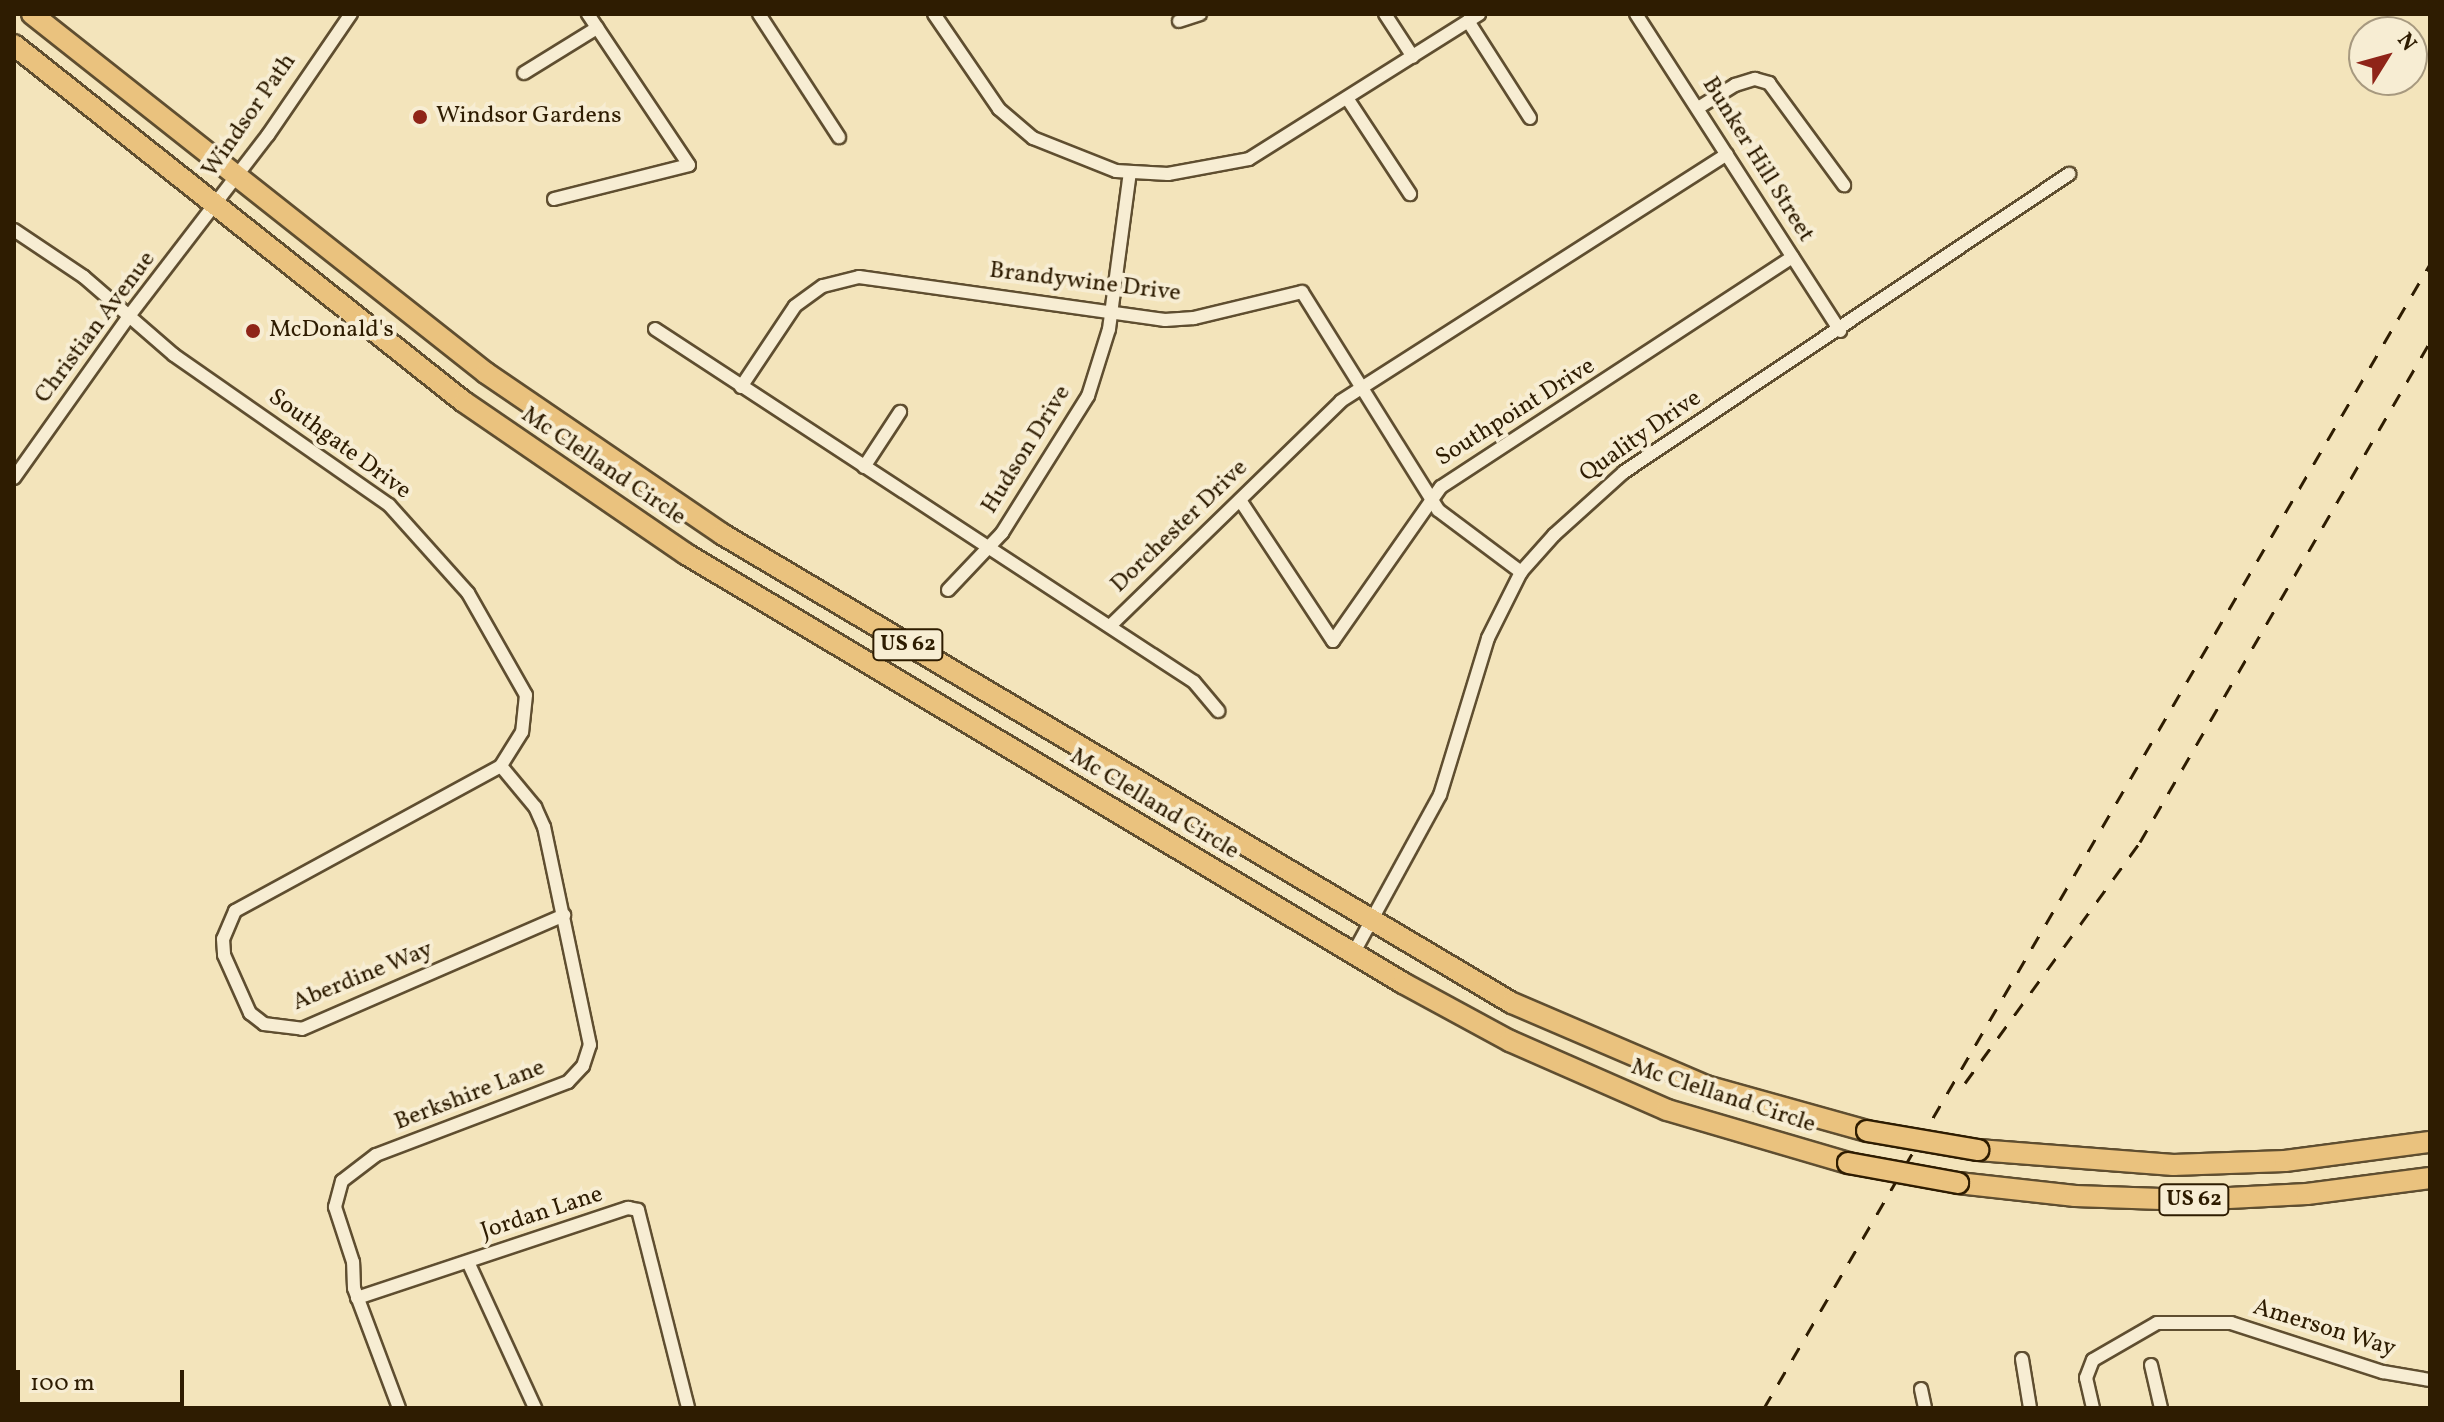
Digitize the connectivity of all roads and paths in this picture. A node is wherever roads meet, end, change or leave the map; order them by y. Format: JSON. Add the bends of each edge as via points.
{"nodes":[{"id":1,"x":32,"y":14,"type":"edge"},
{"id":2,"x":351,"y":14,"type":"edge"},
{"id":3,"x":588,"y":14,"type":"edge"},
{"id":4,"x":759,"y":14,"type":"edge"},
{"id":5,"x":1200,"y":14,"type":"edge"},
{"id":6,"x":1385,"y":14,"type":"edge"},
{"id":7,"x":1636,"y":14,"type":"edge"},
{"id":8,"x":939,"y":16,"type":"edge"},
{"id":9,"x":1474,"y":18,"type":"edge"},
{"id":10,"x":1179,"y":21,"type":"dead end"},
{"id":11,"x":597,"y":28,"type":"junction"},
{"id":12,"x":14,"y":45,"type":"edge"},
{"id":13,"x":1413,"y":57,"type":"junction"},
{"id":14,"x":524,"y":73,"type":"dead end"},
{"id":15,"x":1347,"y":98,"type":"junction"},
{"id":16,"x":1698,"y":108,"type":"junction"},
{"id":17,"x":1530,"y":118,"type":"dead end"},
{"id":18,"x":839,"y":137,"type":"dead end"},
{"id":19,"x":1727,"y":154,"type":"junction"},
{"id":20,"x":1130,"y":172,"type":"junction"},
{"id":21,"x":2069,"y":174,"type":"dead end"},
{"id":22,"x":237,"y":178,"type":"junction"},
{"id":23,"x":1844,"y":185,"type":"dead end"},
{"id":24,"x":1410,"y":194,"type":"dead end"},
{"id":25,"x":554,"y":199,"type":"dead end"},
{"id":26,"x":215,"y":205,"type":"junction"},
{"id":27,"x":14,"y":230,"type":"edge"},
{"id":28,"x":1793,"y":257,"type":"junction"},
{"id":29,"x":1112,"y":312,"type":"junction"},
{"id":30,"x":129,"y":316,"type":"junction"},
{"id":31,"x":655,"y":329,"type":"dead end"},
{"id":32,"x":1840,"y":331,"type":"junction"},
{"id":33,"x":741,"y":387,"type":"junction"},
{"id":34,"x":1361,"y":388,"type":"junction"},
{"id":35,"x":900,"y":412,"type":"dead end"},
{"id":36,"x":864,"y":467,"type":"junction"},
{"id":37,"x":14,"y":478,"type":"edge"},
{"id":38,"x":1431,"y":498,"type":"junction"},
{"id":39,"x":1240,"y":500,"type":"junction"},
{"id":40,"x":987,"y":548,"type":"junction"},
{"id":41,"x":1521,"y":572,"type":"junction"},
{"id":42,"x":948,"y":590,"type":"dead end"},
{"id":43,"x":1110,"y":626,"type":"junction"},
{"id":44,"x":1218,"y":711,"type":"dead end"},
{"id":45,"x":501,"y":766,"type":"junction"},
{"id":46,"x":564,"y":915,"type":"junction"},
{"id":47,"x":1372,"y":923,"type":"junction"},
{"id":48,"x":1353,"y":954,"type":"junction"},
{"id":49,"x":2430,"y":1142,"type":"edge"},
{"id":50,"x":2430,"y":1178,"type":"edge"},
{"id":51,"x":468,"y":1262,"type":"junction"},
{"id":52,"x":357,"y":1298,"type":"junction"},
{"id":53,"x":2022,"y":1359,"type":"dead end"},
{"id":54,"x":2151,"y":1365,"type":"dead end"},
{"id":55,"x":2430,"y":1380,"type":"edge"},
{"id":56,"x":1921,"y":1389,"type":"dead end"},
{"id":57,"x":399,"y":1408,"type":"edge"},
{"id":58,"x":535,"y":1408,"type":"edge"},
{"id":59,"x":688,"y":1408,"type":"edge"},
{"id":60,"x":1925,"y":1408,"type":"edge"},
{"id":61,"x":2030,"y":1408,"type":"edge"},
{"id":62,"x":2093,"y":1408,"type":"edge"},
{"id":63,"x":2161,"y":1408,"type":"edge"}],
"edges":[{"from":1,"to":22,"type":"highway","name":"Mc Clelland Circle","number":"US 62"},
{"from":2,"to":22,"type":"street","name":"Windsor Path"},
{"from":3,"to":11,"type":"street"},
{"from":4,"to":18,"type":"street"},
{"from":5,"to":10,"type":"street"},
{"from":6,"to":13,"type":"street"},
{"from":7,"to":16,"type":"street","name":"Bunker Hill Street"},
{"from":8,"to":20,"type":"street","via":[[999,109],[1033,138],[1091,164]]},
{"from":9,"to":13,"type":"street"},
{"from":9,"to":17,"type":"street"},
{"from":11,"to":14,"type":"street"},
{"from":11,"to":25,"type":"street","via":[[689,165]]},
{"from":12,"to":26,"type":"highway","name":"Mc Clelland Circle","number":"US 62"},
{"from":13,"to":15,"type":"street"},
{"from":15,"to":20,"type":"street","via":[[1249,159],[1192,172]]},
{"from":15,"to":24,"type":"street"},
{"from":16,"to":19,"type":"street","name":"Bunker Hill Street"},
{"from":16,"to":23,"type":"street","via":[[1735,85],[1755,79],[1769,83]]},
{"from":19,"to":28,"type":"street","name":"Bunker Hill Street"},
{"from":19,"to":34,"type":"street","name":"Dorchester Drive"},
{"from":20,"to":29,"type":"street","name":"Hudson Drive"},
{"from":21,"to":32,"type":"street","name":"Quality Drive"},
{"from":22,"to":26,"type":"street","name":"Windsor Path"},
{"from":22,"to":47,"type":"highway","name":"Mc Clelland Circle","number":"US 62","via":[[453,348],[623,471]]},
{"from":26,"to":30,"type":"street","name":"Christian Avenue"},
{"from":26,"to":48,"type":"highway","name":"Mc Clelland Circle","number":"US 62","via":[[501,430],[661,539]]},
{"from":27,"to":30,"type":"street","name":"Southgate Drive","via":[[84,277]]},
{"from":28,"to":32,"type":"street","name":"Bunker Hill Street"},
{"from":28,"to":38,"type":"street","name":"Southpoint Drive"},
{"from":29,"to":33,"type":"street","name":"Brandywine Drive","via":[[859,277],[823,286],[795,306]]},
{"from":29,"to":34,"type":"street","name":"Brandywine Drive","via":[[1194,318],[1302,292]]},
{"from":29,"to":40,"type":"street","name":"Hudson Drive","via":[[1088,396]]},
{"from":30,"to":37,"type":"street","name":"Christian Avenue"},
{"from":30,"to":45,"type":"street","name":"Southgate Drive","via":[[174,355],[389,505],[431,547],[468,593],[526,695],[522,732]]},
{"from":31,"to":33,"type":"street","name":"Dorchester Drive"},
{"from":32,"to":41,"type":"street","name":"Quality Drive","via":[[1624,472],[1594,495]]},
{"from":33,"to":36,"type":"street","name":"Dorchester Drive"},
{"from":34,"to":38,"type":"street","name":"Brandywine Drive"},
{"from":34,"to":39,"type":"street","name":"Dorchester Drive"},
{"from":35,"to":36,"type":"street"},
{"from":36,"to":40,"type":"street","name":"Dorchester Drive"},
{"from":38,"to":39,"type":"street","name":"Southpoint Drive","via":[[1333,641]]},
{"from":38,"to":41,"type":"street","name":"Brandywine Drive","via":[[1447,520]]},
{"from":39,"to":43,"type":"street","name":"Dorchester Drive"},
{"from":40,"to":42,"type":"street","name":"Hudson Drive"},
{"from":40,"to":43,"type":"street","name":"Dorchester Drive"},
{"from":41,"to":47,"type":"street","name":"Quality Drive","via":[[1475,668],[1440,795]]},
{"from":43,"to":44,"type":"street","via":[[1194,682]]},
{"from":45,"to":46,"type":"street","name":"Berkshire Lane","via":[[540,816]]},
{"from":45,"to":46,"type":"street","name":"Aberdine Way","via":[[235,911],[223,939],[234,984],[250,1013],[264,1024],[302,1029]]},
{"from":46,"to":52,"type":"street","name":"Berkshire Lane","via":[[590,1033],[583,1066],[548,1092],[376,1155],[348,1173],[335,1207],[353,1262]]},
{"from":47,"to":48,"type":"street","name":"Quality Drive"},
{"from":47,"to":49,"type":"highway","name":"Mc Clelland Circle","number":"US 62","bridge":true,"via":[[1512,1003],[1632,1058],[1722,1091],[1867,1131],[1978,1150],[2189,1165],[2285,1161]]},
{"from":48,"to":50,"type":"highway","name":"Mc Clelland Circle","number":"US 62","bridge":true,"via":[[1469,1020],[1595,1081],[1710,1124],[1848,1163],[2075,1196],[2190,1200],[2307,1194]]},
{"from":51,"to":52,"type":"street","name":"Jordan Lane"},
{"from":51,"to":58,"type":"street"},
{"from":51,"to":59,"type":"street","name":"Jordan Lane","via":[[628,1208],[638,1210],[646,1224]]},
{"from":52,"to":57,"type":"street","name":"Berkshire Lane"},
{"from":53,"to":61,"type":"street"},
{"from":54,"to":63,"type":"street"},
{"from":55,"to":62,"type":"street","name":"Amerson Way","via":[[2383,1372],[2231,1323],[2157,1323],[2093,1360],[2086,1378]]},
{"from":56,"to":60,"type":"street"}]}
